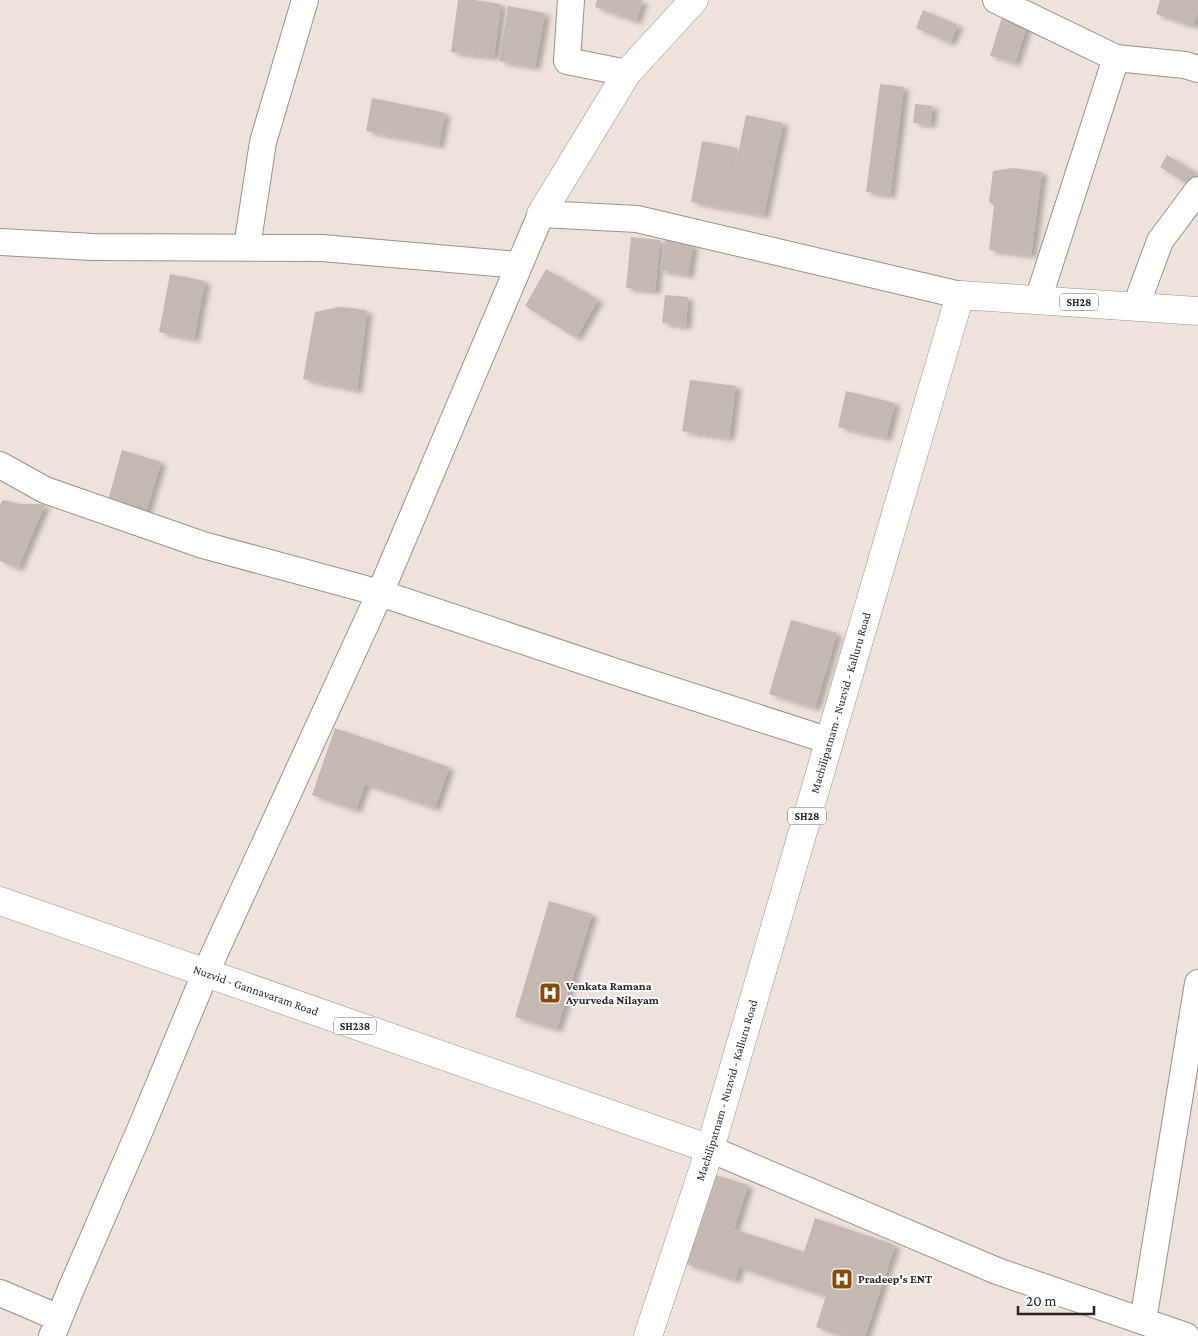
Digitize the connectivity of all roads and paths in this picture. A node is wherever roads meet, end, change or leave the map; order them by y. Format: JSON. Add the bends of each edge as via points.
{"nodes":[{"id":1,"x":305,"y":0,"type":"edge"},
{"id":2,"x":572,"y":0,"type":"edge"},
{"id":3,"x":694,"y":0,"type":"edge"},
{"id":4,"x":996,"y":0,"type":"edge"},
{"id":5,"x":1116,"y":58,"type":"junction"},
{"id":6,"x":1198,"y":69,"type":"edge"},
{"id":7,"x":627,"y":74,"type":"junction"},
{"id":8,"x":1198,"y":190,"type":"edge"},
{"id":9,"x":541,"y":214,"type":"junction"},
{"id":10,"x":0,"y":242,"type":"edge"},
{"id":11,"x":247,"y":247,"type":"junction"},
{"id":12,"x":518,"y":265,"type":"junction"},
{"id":13,"x":960,"y":295,"type":"junction"},
{"id":14,"x":1038,"y":300,"type":"junction"},
{"id":15,"x":1136,"y":306,"type":"junction"},
{"id":16,"x":1198,"y":310,"type":"edge"},
{"id":17,"x":0,"y":465,"type":"edge"},
{"id":18,"x":380,"y":593,"type":"junction"},
{"id":19,"x":830,"y":741,"type":"junction"},
{"id":20,"x":0,"y":901,"type":"edge"},
{"id":21,"x":206,"y":974,"type":"junction"},
{"id":22,"x":1198,"y":983,"type":"edge"},
{"id":23,"x":710,"y":1149,"type":"junction"},
{"id":24,"x":0,"y":1293,"type":"edge"},
{"id":25,"x":56,"y":1327,"type":"edge"},
{"id":26,"x":1165,"y":1330,"type":"edge"},
{"id":27,"x":648,"y":1336,"type":"edge"}],
"edges":[{"from":1,"to":11,"type":"street","via":[[263,142]]},
{"from":2,"to":7,"type":"street","via":[[567,61]]},
{"from":3,"to":7,"type":"main road"},
{"from":4,"to":5,"type":"street"},
{"from":5,"to":6,"type":"street"},
{"from":5,"to":14,"type":"street"},
{"from":7,"to":9,"type":"main road"},
{"from":8,"to":15,"type":"street","via":[[1160,241]]},
{"from":9,"to":12,"type":"street"},
{"from":9,"to":13,"type":"street","via":[[637,219]]},
{"from":10,"to":11,"type":"street","via":[[93,247]]},
{"from":11,"to":12,"type":"street","via":[[322,248]]},
{"from":12,"to":18,"type":"street"},
{"from":13,"to":14,"type":"main road","number":"SH28"},
{"from":13,"to":19,"type":"main road","name":"Machilipatnam - Nuzvid - Kalluru Road","number":"SH28"},
{"from":14,"to":15,"type":"main road","number":"SH28"},
{"from":15,"to":16,"type":"main road","number":"SH28"},
{"from":17,"to":18,"type":"street","via":[[46,490],[203,546]]},
{"from":18,"to":19,"type":"street"},
{"from":18,"to":21,"type":"street"},
{"from":19,"to":23,"type":"main road","name":"Machilipatnam - Nuzvid - Kalluru Road","number":"SH28"},
{"from":20,"to":21,"type":"main road","name":"Nuzvid - Gannavaram Road","number":"SH238"},
{"from":21,"to":23,"type":"main road","name":"Nuzvid - Gannavaram Road","number":"SH238"},
{"from":21,"to":25,"type":"street"},
{"from":22,"to":26,"type":"street"},
{"from":23,"to":26,"type":"street","via":[[998,1272]]},
{"from":23,"to":27,"type":"main road","name":"Machilipatnam - Nuzvid - Kalluru Road","number":"SH28"},
{"from":24,"to":25,"type":"street"}]}
